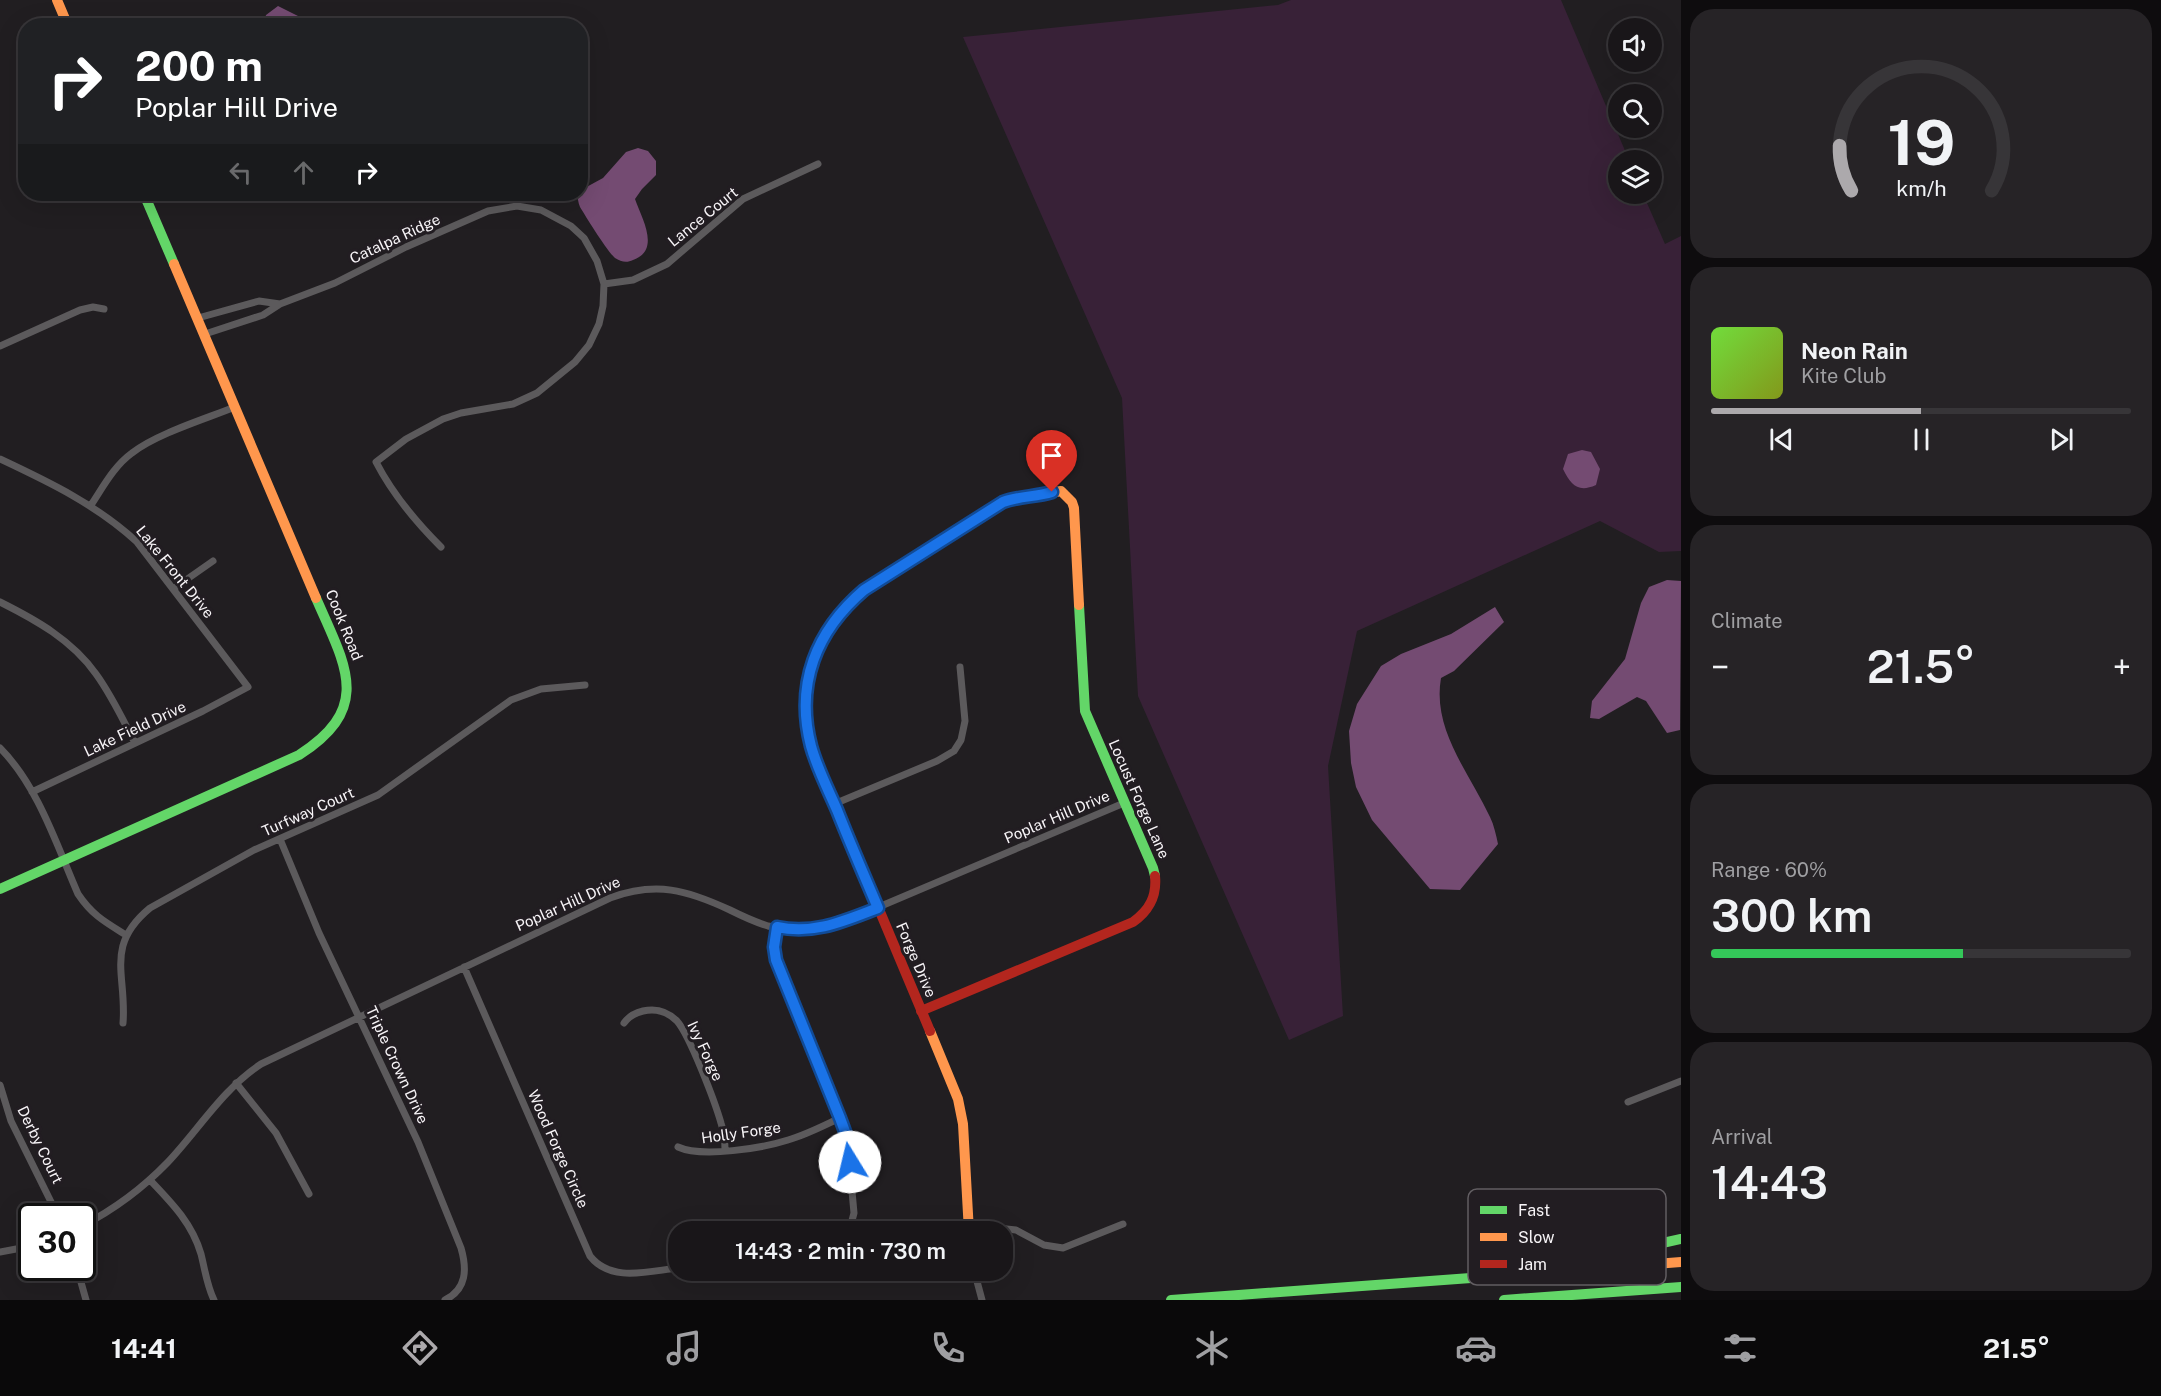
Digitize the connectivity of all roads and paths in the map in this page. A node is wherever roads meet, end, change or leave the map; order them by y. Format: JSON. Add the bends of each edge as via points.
{"nodes":[{"id":1,"x":57,"y":0,"type":"edge"},
{"id":2,"x":65,"y":18,"type":"edge"},
{"id":3,"x":818,"y":164,"type":"dead end"},
{"id":4,"x":147,"y":201,"type":"edge"},
{"id":5,"x":603,"y":284,"type":"junction"},
{"id":6,"x":280,"y":304,"type":"junction"},
{"id":7,"x":104,"y":309,"type":"dead end"},
{"id":8,"x":198,"y":318,"type":"junction"},
{"id":9,"x":205,"y":334,"type":"junction"},
{"id":10,"x":0,"y":346,"type":"edge"},
{"id":11,"x":235,"y":407,"type":"junction"},
{"id":12,"x":0,"y":459,"type":"edge"},
{"id":13,"x":1061,"y":491,"type":"joint"},
{"id":14,"x":91,"y":505,"type":"junction"},
{"id":15,"x":441,"y":547,"type":"dead end"},
{"id":16,"x":213,"y":561,"type":"dead end"},
{"id":17,"x":173,"y":589,"type":"junction"},
{"id":18,"x":0,"y":602,"type":"edge"},
{"id":19,"x":960,"y":667,"type":"dead end"},
{"id":20,"x":585,"y":684,"type":"dead end"},
{"id":21,"x":248,"y":687,"type":"joint"},
{"id":22,"x":135,"y":743,"type":"junction"},
{"id":23,"x":0,"y":748,"type":"edge"},
{"id":24,"x":32,"y":792,"type":"junction"},
{"id":25,"x":1124,"y":803,"type":"junction"},
{"id":26,"x":834,"y":804,"type":"junction"},
{"id":27,"x":280,"y":839,"type":"junction"},
{"id":28,"x":63,"y":861,"type":"junction"},
{"id":29,"x":0,"y":889,"type":"edge"},
{"id":30,"x":878,"y":908,"type":"junction"},
{"id":31,"x":777,"y":927,"type":"junction"},
{"id":32,"x":126,"y":935,"type":"junction"},
{"id":33,"x":464,"y":966,"type":"junction"},
{"id":34,"x":921,"y":1011,"type":"junction"},
{"id":35,"x":359,"y":1016,"type":"junction"},
{"id":36,"x":123,"y":1023,"type":"dead end"},
{"id":37,"x":624,"y":1023,"type":"dead end"},
{"id":38,"x":1681,"y":1081,"type":"edge"},
{"id":39,"x":236,"y":1083,"type":"junction"},
{"id":40,"x":0,"y":1085,"type":"edge"},
{"id":41,"x":1628,"y":1102,"type":"dead end"},
{"id":42,"x":840,"y":1118,"type":"junction"},
{"id":43,"x":678,"y":1147,"type":"dead end"},
{"id":44,"x":725,"y":1150,"type":"junction"},
{"id":45,"x":150,"y":1180,"type":"junction"},
{"id":46,"x":309,"y":1194,"type":"dead end"},
{"id":47,"x":52,"y":1203,"type":"edge"},
{"id":48,"x":96,"y":1218,"type":"edge"},
{"id":49,"x":852,"y":1221,"type":"edge"},
{"id":50,"x":968,"y":1221,"type":"edge"},
{"id":51,"x":1123,"y":1224,"type":"dead end"},
{"id":52,"x":1013,"y":1230,"type":"edge"},
{"id":53,"x":1681,"y":1239,"type":"edge"},
{"id":54,"x":1666,"y":1243,"type":"edge"},
{"id":55,"x":18,"y":1249,"type":"edge"},
{"id":56,"x":0,"y":1252,"type":"edge"},
{"id":57,"x":1681,"y":1262,"type":"edge"},
{"id":58,"x":1666,"y":1263,"type":"edge"},
{"id":59,"x":668,"y":1269,"type":"edge"},
{"id":60,"x":1468,"y":1271,"type":"edge"},
{"id":61,"x":1468,"y":1278,"type":"edge"},
{"id":62,"x":81,"y":1281,"type":"edge"},
{"id":63,"x":977,"y":1281,"type":"edge"},
{"id":64,"x":1681,"y":1287,"type":"edge"},
{"id":65,"x":1303,"y":1290,"type":"junction"},
{"id":66,"x":86,"y":1300,"type":"edge"},
{"id":67,"x":214,"y":1300,"type":"edge"},
{"id":68,"x":445,"y":1300,"type":"edge"},
{"id":69,"x":982,"y":1300,"type":"edge"},
{"id":70,"x":1171,"y":1300,"type":"edge"},
{"id":71,"x":1504,"y":1300,"type":"edge"}],
"edges":[{"from":1,"to":2,"type":"main road"},
{"from":3,"to":5,"type":"street","name":"Lance Court","via":[[743,199],[667,264],[633,280]]},
{"from":4,"to":8,"type":"main road","name":"Cook Road"},
{"from":5,"to":6,"type":"street","name":"Catalpa Ridge","via":[[597,261],[571,225],[541,210],[517,206],[488,211],[336,283]]},
{"from":5,"to":15,"type":"street","name":"Catalpa Ridge","via":[[599,324],[589,345],[561,375],[513,404],[443,419],[376,462],[399,501]]},
{"from":6,"to":8,"type":"street","name":"Catalpa Ridge","via":[[259,301]]},
{"from":6,"to":9,"type":"street","name":"Catalpa Ridge","via":[[263,315]]},
{"from":7,"to":10,"type":"street","via":[[80,310]]},
{"from":8,"to":9,"type":"main road","name":"Cook Road"},
{"from":9,"to":11,"type":"main road","name":"Cook Road"},
{"from":11,"to":14,"type":"street","via":[[130,454]]},
{"from":11,"to":28,"type":"main road","name":"Cook Road","via":[[342,656],[348,691],[345,706],[326,736],[299,755]]},
{"from":12,"to":14,"type":"street","name":"Lake Front Drive"},
{"from":13,"to":25,"type":"main road","name":"Locust Forge Lane","via":[[1074,508],[1084,705]]},
{"from":13,"to":26,"type":"main road","name":"Forge Drive","via":[[1003,502],[864,590],[833,622],[809,673],[806,717],[812,748]]},
{"from":14,"to":17,"type":"street","name":"Lake Front Drive","via":[[137,542]]},
{"from":16,"to":17,"type":"street"},
{"from":17,"to":21,"type":"street","name":"Lake Front Drive"},
{"from":18,"to":22,"type":"street","via":[[47,627],[73,649],[100,680]]},
{"from":19,"to":26,"type":"street","via":[[965,721],[954,751]]},
{"from":20,"to":27,"type":"street","name":"Turfway Court","via":[[541,689],[511,700],[378,795]]},
{"from":21,"to":22,"type":"street","name":"Lake Field Drive"},
{"from":22,"to":24,"type":"street","name":"Lake Field Drive"},
{"from":23,"to":24,"type":"street"},
{"from":24,"to":28,"type":"street"},
{"from":25,"to":30,"type":"street","name":"Poplar Hill Drive"},
{"from":25,"to":34,"type":"main road","name":"Locust Forge Lane","via":[[1157,881],[1154,899],[1143,915]]},
{"from":26,"to":30,"type":"main road","name":"Forge Drive"},
{"from":27,"to":32,"type":"street","name":"Turfway Court","via":[[161,901],[140,915]]},
{"from":27,"to":35,"type":"street","name":"Triple Crown Drive","via":[[301,894]]},
{"from":28,"to":29,"type":"main road","name":"Cook Road"},
{"from":28,"to":32,"type":"street","via":[[88,909]]},
{"from":30,"to":31,"type":"street","name":"Poplar Hill Drive","via":[[817,929]]},
{"from":30,"to":34,"type":"main road","name":"Forge Drive"},
{"from":31,"to":33,"type":"street","name":"Poplar Hill Drive","via":[[679,890],[628,891]]},
{"from":31,"to":42,"type":"street","via":[[774,947],[778,966]]},
{"from":32,"to":36,"type":"street","name":"Turfway Court","via":[[119,962]]},
{"from":33,"to":35,"type":"street","name":"Poplar Hill Drive"},
{"from":33,"to":59,"type":"street","name":"Wood Forge Circle","via":[[590,1256],[604,1269],[616,1273]]},
{"from":34,"to":50,"type":"main road","name":"Forge Drive","via":[[961,1111]]},
{"from":35,"to":39,"type":"street","name":"Poplar Hill Drive","via":[[261,1064]]},
{"from":35,"to":68,"type":"street","name":"Triple Crown Drive","via":[[418,1142],[461,1248],[464,1280],[458,1291]]},
{"from":37,"to":44,"type":"street","name":"Ivy Forge","via":[[632,1015],[655,1010],[667,1013],[680,1025],[722,1124]]},
{"from":38,"to":41,"type":"street"},
{"from":39,"to":45,"type":"street","name":"Poplar Hill Drive"},
{"from":39,"to":46,"type":"street","via":[[276,1133]]},
{"from":40,"to":47,"type":"street","name":"Derby Court","via":[[11,1121]]},
{"from":42,"to":44,"type":"street","name":"Holly Forge","via":[[790,1140]]},
{"from":42,"to":49,"type":"street","via":[[850,1162]]},
{"from":43,"to":44,"type":"street","name":"Holly Forge","via":[[696,1152]]},
{"from":45,"to":48,"type":"street","name":"Poplar Hill Drive"},
{"from":45,"to":67,"type":"street","via":[[191,1230]]},
{"from":51,"to":52,"type":"street","via":[[1063,1248],[1044,1245]]},
{"from":53,"to":54,"type":"main road"},
{"from":55,"to":56,"type":"street"},
{"from":57,"to":58,"type":"main road"},
{"from":60,"to":65,"type":"main road"},
{"from":61,"to":65,"type":"main road"},
{"from":62,"to":66,"type":"street"},
{"from":63,"to":69,"type":"street"},
{"from":64,"to":71,"type":"main road"},
{"from":65,"to":70,"type":"main road"}]}
